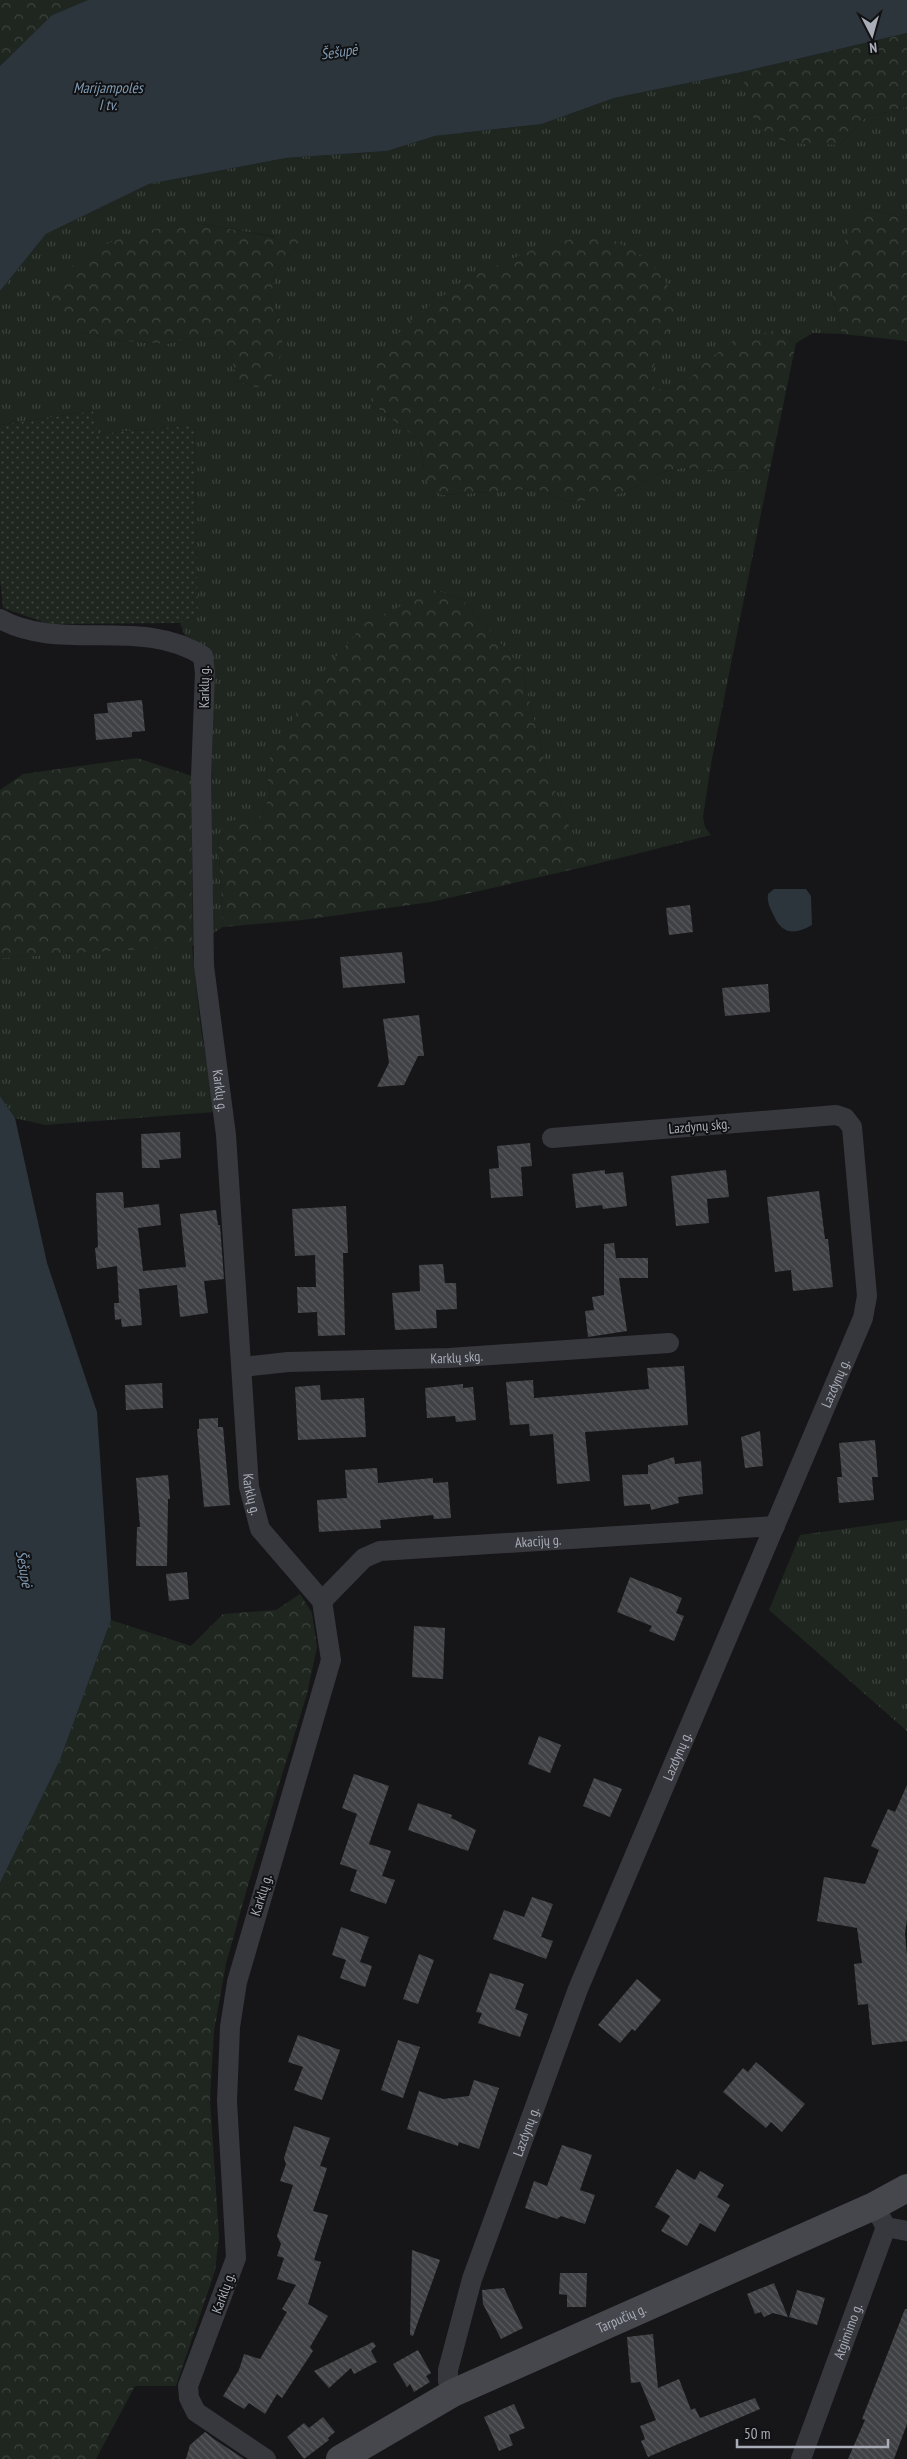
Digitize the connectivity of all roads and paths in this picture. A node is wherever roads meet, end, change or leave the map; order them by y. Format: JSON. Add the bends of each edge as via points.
{"nodes":[{"id":1,"x":0,"y":619,"type":"edge"},
{"id":2,"x":845,"y":1118,"type":"joint"},
{"id":3,"x":552,"y":1138,"type":"dead end"},
{"id":4,"x":669,"y":1343,"type":"dead end"},
{"id":5,"x":242,"y":1367,"type":"junction"},
{"id":6,"x":775,"y":1526,"type":"junction"},
{"id":7,"x":322,"y":1601,"type":"junction"},
{"id":8,"x":907,"y":2188,"type":"edge"},
{"id":9,"x":880,"y":2217,"type":"junction"},
{"id":10,"x":907,"y":2231,"type":"edge"},
{"id":11,"x":453,"y":2393,"type":"junction"},
{"id":12,"x":266,"y":2459,"type":"edge"},
{"id":13,"x":340,"y":2459,"type":"edge"},
{"id":14,"x":801,"y":2459,"type":"edge"}],
"edges":[{"from":1,"to":5,"type":"street","name":"Karklų g.","via":[[10,625],[47,633],[160,637],[189,646],[203,656],[204,966],[226,1135]]},
{"from":2,"to":3,"type":"street","name":"Lazdynų skg.","via":[[836,1115]]},
{"from":2,"to":6,"type":"street","name":"Lazdynų g.","via":[[852,1127],[867,1296],[863,1318]]},
{"from":4,"to":5,"type":"street","name":"Karklų skg.","via":[[449,1358],[288,1362]]},
{"from":5,"to":7,"type":"street","name":"Karklų g.","via":[[249,1488],[260,1529]]},
{"from":6,"to":7,"type":"street","name":"Akacijų g.","via":[[380,1550],[364,1558]]},
{"from":6,"to":11,"type":"street","name":"Lazdynų g.","via":[[575,1998],[472,2279],[448,2370]]},
{"from":7,"to":12,"type":"street","name":"Karklų g.","via":[[331,1660],[245,1948],[230,2027],[227,2101],[236,2258],[188,2386],[189,2398],[196,2412]]},
{"from":8,"to":9,"type":"main road","name":"Tarpučių g."},
{"from":9,"to":10,"type":"street"},
{"from":9,"to":11,"type":"main road","name":"Tarpučių g."},
{"from":9,"to":14,"type":"street","name":"Atgimimo g."},
{"from":11,"to":13,"type":"main road","name":"Tarpučių g."}]}
